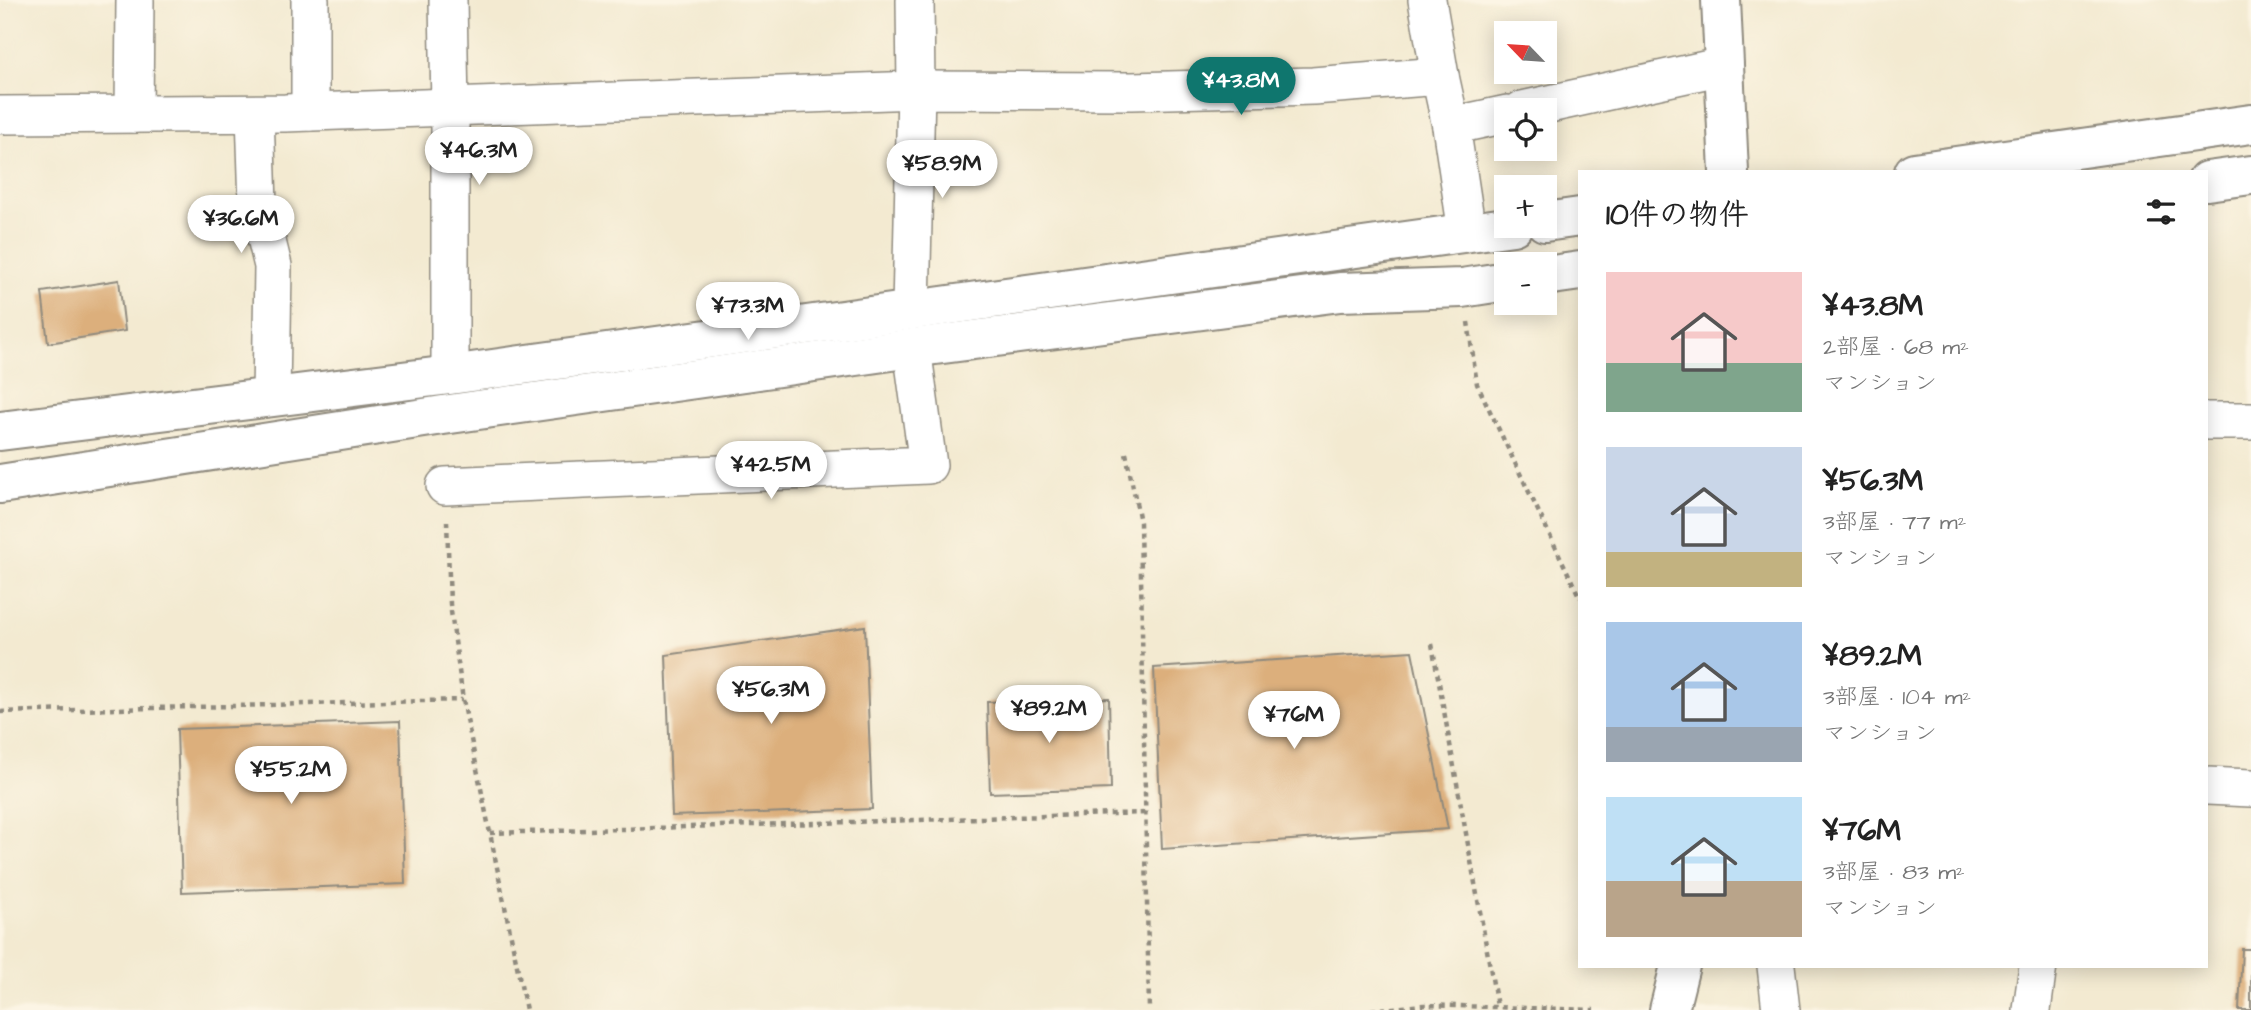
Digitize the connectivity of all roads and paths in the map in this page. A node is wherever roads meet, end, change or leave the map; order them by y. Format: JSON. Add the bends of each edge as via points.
{"nodes":[{"id":1,"x":135,"y":0,"type":"edge"},
{"id":2,"x":310,"y":0,"type":"edge"},
{"id":3,"x":448,"y":0,"type":"edge"},
{"id":4,"x":915,"y":0,"type":"edge"},
{"id":5,"x":1427,"y":0,"type":"edge"},
{"id":6,"x":1720,"y":0,"type":"edge"},
{"id":7,"x":1723,"y":66,"type":"junction"},
{"id":8,"x":1440,"y":76,"type":"junction"},
{"id":9,"x":916,"y":89,"type":"junction"},
{"id":10,"x":1557,"y":102,"type":"edge"},
{"id":11,"x":450,"y":107,"type":"junction"},
{"id":12,"x":310,"y":112,"type":"junction"},
{"id":13,"x":2251,"y":112,"type":"edge"},
{"id":14,"x":134,"y":114,"type":"junction"},
{"id":15,"x":255,"y":114,"type":"junction"},
{"id":16,"x":0,"y":115,"type":"edge"},
{"id":17,"x":1494,"y":117,"type":"edge"},
{"id":18,"x":2251,"y":124,"type":"edge"},
{"id":19,"x":1451,"y":126,"type":"junction"},
{"id":20,"x":2192,"y":132,"type":"junction"},
{"id":21,"x":1729,"y":170,"type":"edge"},
{"id":22,"x":1928,"y":170,"type":"edge"},
{"id":23,"x":2251,"y":175,"type":"edge"},
{"id":24,"x":2208,"y":183,"type":"edge"},
{"id":25,"x":2208,"y":183,"type":"edge"},
{"id":26,"x":2251,"y":190,"type":"edge"},
{"id":27,"x":1578,"y":217,"type":"edge"},
{"id":28,"x":1557,"y":220,"type":"edge"},
{"id":29,"x":1494,"y":228,"type":"edge"},
{"id":30,"x":1467,"y":232,"type":"junction"},
{"id":31,"x":1578,"y":271,"type":"edge"},
{"id":32,"x":1557,"y":274,"type":"edge"},
{"id":33,"x":1494,"y":283,"type":"edge"},
{"id":34,"x":1462,"y":288,"type":"junction"},
{"id":35,"x":911,"y":309,"type":"junction"},
{"id":36,"x":912,"y":348,"type":"junction"},
{"id":37,"x":450,"y":375,"type":"junction"},
{"id":38,"x":271,"y":397,"type":"junction"},
{"id":39,"x":2208,"y":421,"type":"edge"},
{"id":40,"x":2251,"y":421,"type":"edge"},
{"id":41,"x":0,"y":431,"type":"edge"},
{"id":42,"x":1126,"y":453,"type":"dead end"},
{"id":43,"x":0,"y":484,"type":"edge"},
{"id":44,"x":445,"y":486,"type":"joint"},
{"id":45,"x":1578,"y":594,"type":"edge"},
{"id":46,"x":1432,"y":644,"type":"dead end"},
{"id":47,"x":463,"y":700,"type":"junction"},
{"id":48,"x":0,"y":712,"type":"edge"},
{"id":49,"x":2208,"y":786,"type":"edge"},
{"id":50,"x":2251,"y":788,"type":"edge"},
{"id":51,"x":1146,"y":813,"type":"junction"},
{"id":52,"x":490,"y":833,"type":"junction"},
{"id":53,"x":1679,"y":968,"type":"edge"},
{"id":54,"x":1776,"y":968,"type":"edge"},
{"id":55,"x":2038,"y":968,"type":"edge"},
{"id":56,"x":1497,"y":1006,"type":"junction"},
{"id":57,"x":526,"y":1010,"type":"edge"},
{"id":58,"x":1149,"y":1010,"type":"edge"},
{"id":59,"x":1371,"y":1010,"type":"edge"},
{"id":60,"x":1594,"y":1010,"type":"edge"},
{"id":61,"x":1669,"y":1010,"type":"edge"},
{"id":62,"x":1781,"y":1010,"type":"edge"},
{"id":63,"x":2032,"y":1010,"type":"edge"}],
"edges":[{"from":1,"to":14,"type":"street"},
{"from":2,"to":12,"type":"street"},
{"from":3,"to":11,"type":"street"},
{"from":4,"to":9,"type":"street"},
{"from":5,"to":8,"type":"street"},
{"from":6,"to":7,"type":"street"},
{"from":7,"to":10,"type":"street"},
{"from":7,"to":21,"type":"street"},
{"from":8,"to":9,"type":"street","via":[[1174,90]]},
{"from":8,"to":19,"type":"street"},
{"from":9,"to":11,"type":"street"},
{"from":9,"to":35,"type":"street"},
{"from":11,"to":12,"type":"street"},
{"from":11,"to":37,"type":"street"},
{"from":12,"to":15,"type":"street"},
{"from":13,"to":20,"type":"street"},
{"from":14,"to":15,"type":"street"},
{"from":14,"to":16,"type":"street"},
{"from":15,"to":38,"type":"street","via":[[258,205],[274,266]]},
{"from":17,"to":19,"type":"street"},
{"from":18,"to":20,"type":"street"},
{"from":19,"to":30,"type":"street"},
{"from":20,"to":22,"type":"street"},
{"from":23,"to":24,"type":"street"},
{"from":25,"to":26,"type":"street"},
{"from":27,"to":28,"type":"street"},
{"from":29,"to":30,"type":"street"},
{"from":30,"to":35,"type":"street"},
{"from":31,"to":32,"type":"street"},
{"from":33,"to":34,"type":"street"},
{"from":34,"to":36,"type":"street","via":[[1340,292]]},
{"from":34,"to":45,"type":"path","via":[[1477,384]]},
{"from":35,"to":37,"type":"street"},
{"from":36,"to":43,"type":"street"},
{"from":36,"to":44,"type":"street","via":[[928,465]]},
{"from":37,"to":38,"type":"street"},
{"from":38,"to":41,"type":"street"},
{"from":39,"to":40,"type":"street"},
{"from":42,"to":51,"type":"path","via":[[1140,522]]},
{"from":44,"to":47,"type":"path","via":[[450,604]]},
{"from":46,"to":56,"type":"path"},
{"from":47,"to":48,"type":"path"},
{"from":47,"to":52,"type":"path"},
{"from":49,"to":50,"type":"street"},
{"from":51,"to":52,"type":"path"},
{"from":51,"to":58,"type":"path"},
{"from":52,"to":57,"type":"path"},
{"from":53,"to":61,"type":"street"},
{"from":54,"to":62,"type":"street"},
{"from":55,"to":63,"type":"street"},
{"from":56,"to":59,"type":"path"},
{"from":56,"to":60,"type":"path"}]}
